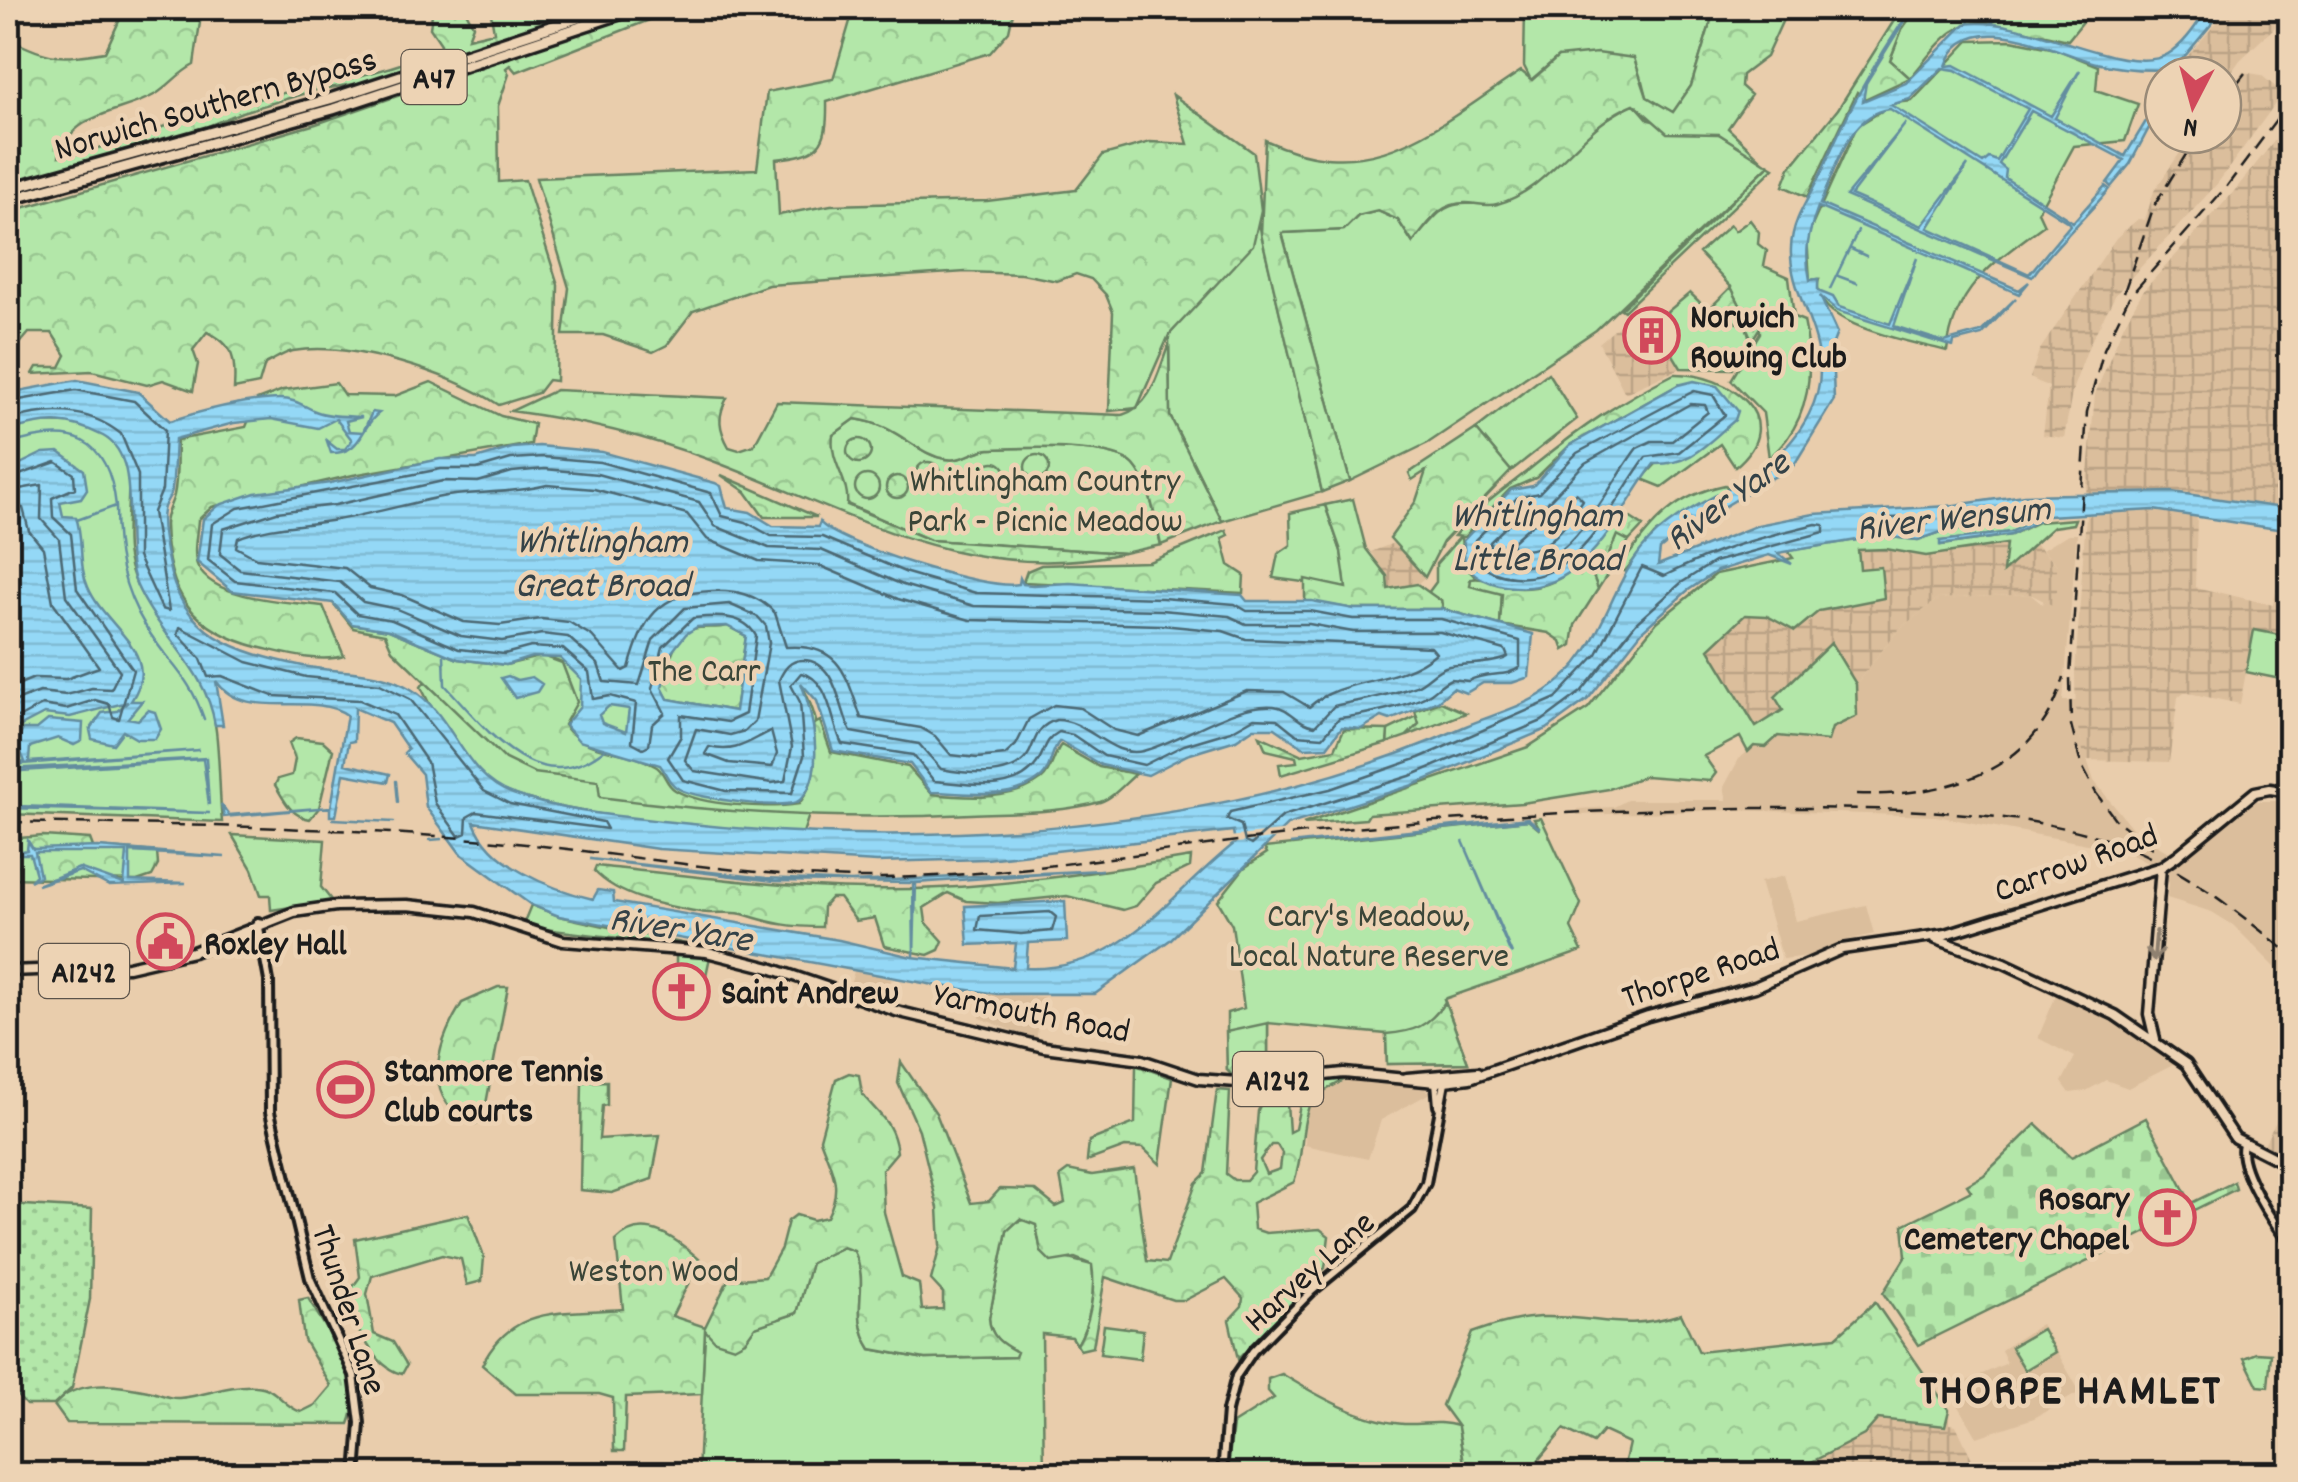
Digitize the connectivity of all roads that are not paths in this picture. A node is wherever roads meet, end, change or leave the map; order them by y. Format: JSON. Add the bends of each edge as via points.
{"nodes":[{"id":1,"x":608,"y":8,"type":"edge"},
{"id":2,"x":638,"y":8,"type":"edge"},
{"id":3,"x":8,"y":189,"type":"edge"},
{"id":4,"x":8,"y":200,"type":"edge"},
{"id":5,"x":2290,"y":792,"type":"edge"},
{"id":6,"x":2156,"y":870,"type":"junction"},
{"id":7,"x":2138,"y":875,"type":"junction"},
{"id":8,"x":2158,"y":886,"type":"junction"},
{"id":9,"x":258,"y":922,"type":"junction"},
{"id":10,"x":1976,"y":925,"type":"junction"},
{"id":11,"x":1946,"y":934,"type":"junction"},
{"id":12,"x":1932,"y":938,"type":"junction"},
{"id":13,"x":1970,"y":949,"type":"junction"},
{"id":14,"x":8,"y":971,"type":"edge"},
{"id":15,"x":2148,"y":1014,"type":"junction"},
{"id":16,"x":2132,"y":1026,"type":"junction"},
{"id":17,"x":2159,"y":1043,"type":"junction"},
{"id":18,"x":1441,"y":1078,"type":"junction"},
{"id":19,"x":2243,"y":1144,"type":"junction"},
{"id":20,"x":2290,"y":1166,"type":"edge"},
{"id":21,"x":2290,"y":1242,"type":"edge"},
{"id":22,"x":356,"y":1474,"type":"edge"},
{"id":23,"x":1222,"y":1474,"type":"edge"}],
"edges":[{"from":1,"to":3,"type":"highway","name":"Norwich Southern Bypass","number":"A47","via":[[314,104]]},
{"from":2,"to":4,"type":"highway","name":"Norwich Southern Bypass","number":"A47","via":[[332,109]]},
{"from":5,"to":6,"type":"main road","name":"Carrow Road","number":"A1242","bridge":true,"via":[[2270,788],[2245,798]]},
{"from":6,"to":7,"type":"main road","name":"Carrow Road","number":"A1242"},
{"from":6,"to":8,"type":"main road","number":"A1242"},
{"from":7,"to":8,"type":"main road"},
{"from":7,"to":10,"type":"main road","name":"Carrow Road","number":"A1242"},
{"from":8,"to":15,"type":"main road","number":"A1242","one_way":true},
{"from":9,"to":14,"type":"main road","name":"Yarmouth Road","number":"A1242","via":[[155,962]]},
{"from":9,"to":18,"type":"main road","name":"Yarmouth Road","number":"A1242","via":[[360,904],[470,912],[556,940],[707,952],[896,1011],[1044,1047],[1142,1060],[1199,1078]]},
{"from":9,"to":22,"type":"street","name":"Thunder Lane","via":[[269,981],[270,1112],[310,1278],[354,1375],[360,1423]]},
{"from":10,"to":11,"type":"main road","name":"Thorpe Road","number":"A1242"},
{"from":10,"to":13,"type":"main road","via":[[1967,934]]},
{"from":11,"to":12,"type":"main road","name":"Thorpe Road","number":"A1242"},
{"from":11,"to":13,"type":"main road","name":"Thorpe Road"},
{"from":12,"to":13,"type":"main road","name":"Thorpe Road","number":"A1242"},
{"from":12,"to":18,"type":"main road","name":"Thorpe Road","number":"A1242","via":[[1842,949],[1755,987],[1487,1071]]},
{"from":13,"to":16,"type":"main road","name":"Thorpe Road","number":"A1242"},
{"from":15,"to":16,"type":"main road","via":[[2144,1026]]},
{"from":15,"to":17,"type":"main road","number":"A1242"},
{"from":16,"to":17,"type":"main road","name":"Thorpe Road","number":"A1242"},
{"from":17,"to":19,"type":"main road","name":"Thorpe Road","number":"A1242","via":[[2192,1070]]},
{"from":18,"to":23,"type":"street","name":"Harvey Lane","via":[[1426,1183],[1412,1209],[1312,1291],[1253,1351],[1236,1376],[1227,1411]]},
{"from":19,"to":20,"type":"main road","name":"Thorpe Road","number":"A1242"},
{"from":19,"to":21,"type":"street","via":[[2246,1170]]}]}
